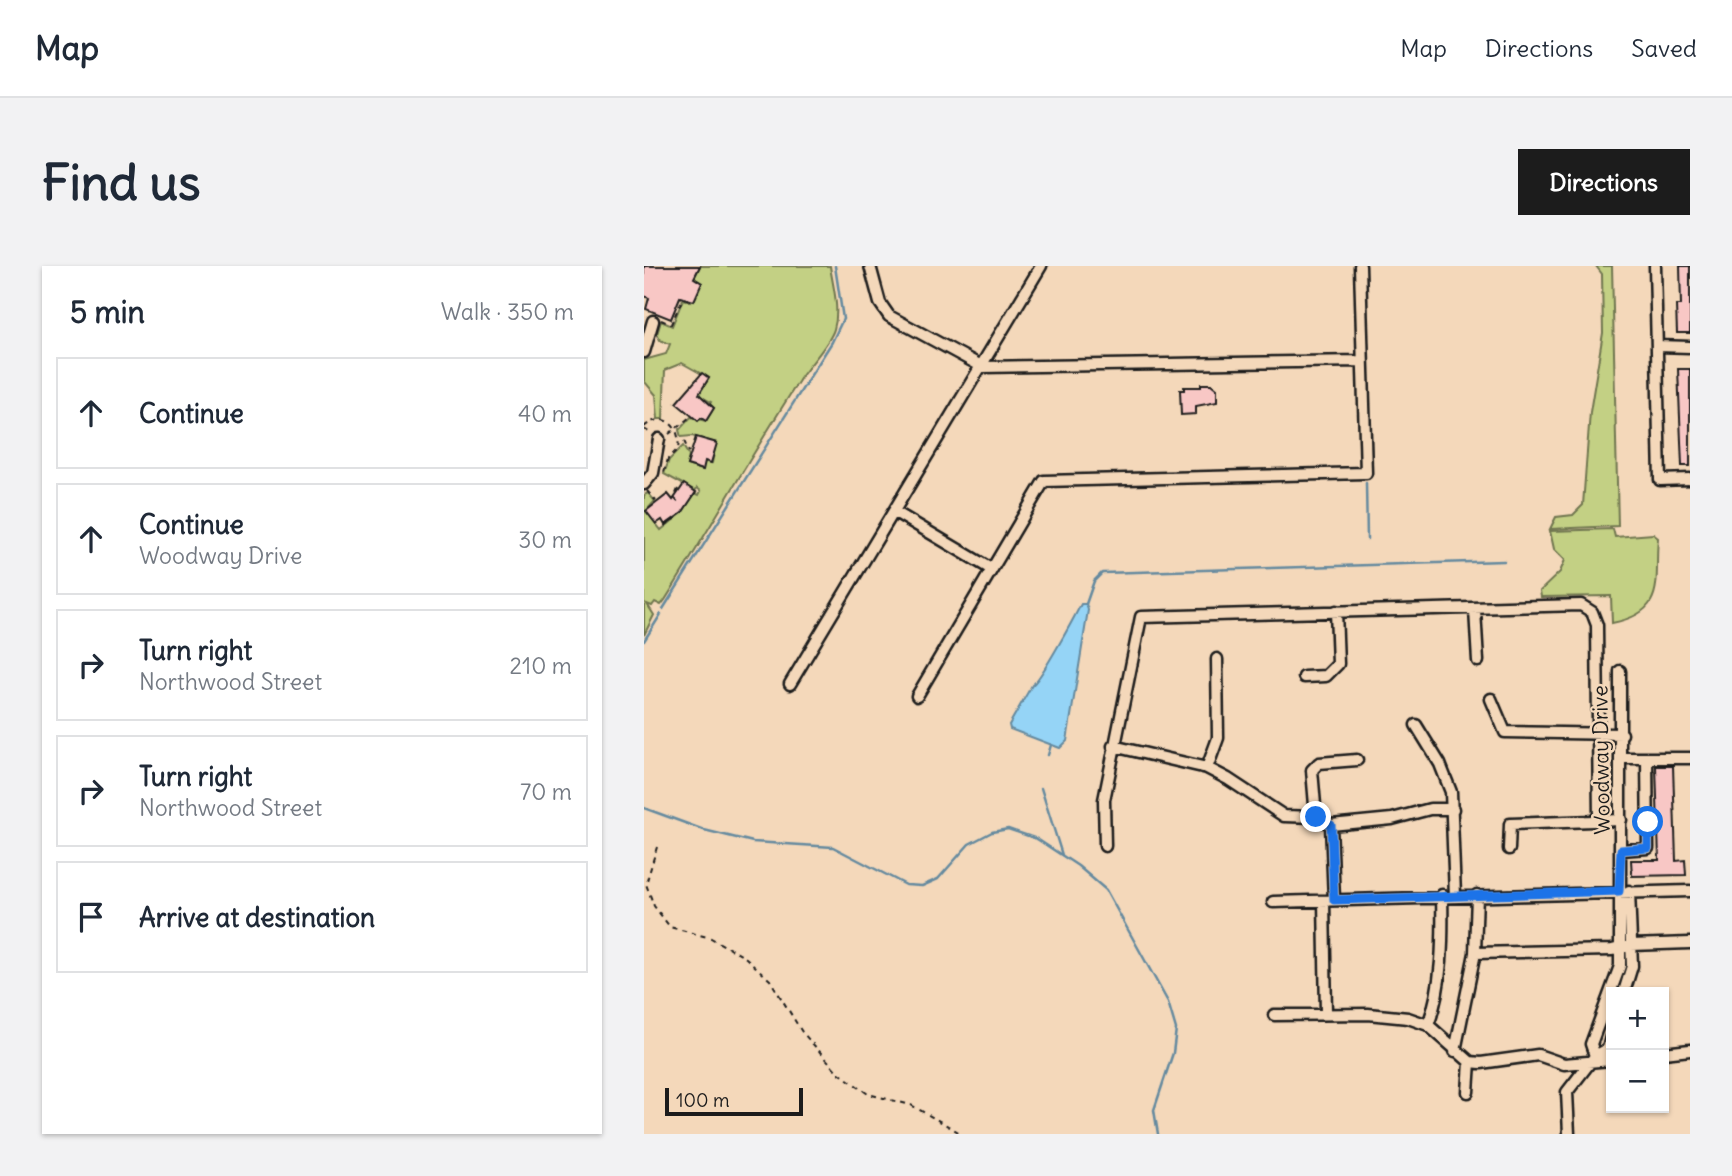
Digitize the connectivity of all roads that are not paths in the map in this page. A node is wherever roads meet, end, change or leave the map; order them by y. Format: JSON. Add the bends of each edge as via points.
{"nodes":[{"id":1,"x":870,"y":266,"type":"edge"},
{"id":2,"x":1041,"y":266,"type":"edge"},
{"id":3,"x":1360,"y":266,"type":"edge"},
{"id":4,"x":1655,"y":266,"type":"edge"},
{"id":5,"x":657,"y":320,"type":"road end"},
{"id":6,"x":1657,"y":346,"type":"junction"},
{"id":7,"x":1690,"y":346,"type":"edge"},
{"id":8,"x":644,"y":352,"type":"edge"},
{"id":9,"x":1362,"y":361,"type":"junction"},
{"id":10,"x":983,"y":367,"type":"junction"},
{"id":11,"x":659,"y":439,"type":"road end"},
{"id":12,"x":1690,"y":479,"type":"edge"},
{"id":13,"x":644,"y":485,"type":"edge"},
{"id":14,"x":895,"y":512,"type":"junction"},
{"id":15,"x":990,"y":569,"type":"junction"},
{"id":16,"x":1475,"y":610,"type":"junction"},
{"id":17,"x":1336,"y":611,"type":"junction"},
{"id":18,"x":1217,"y":659,"type":"dead end"},
{"id":19,"x":1478,"y":661,"type":"dead end"},
{"id":20,"x":1620,"y":671,"type":"dead end"},
{"id":21,"x":1304,"y":677,"type":"dead end"},
{"id":22,"x":790,"y":684,"type":"dead end"},
{"id":23,"x":917,"y":696,"type":"dead end"},
{"id":24,"x":1491,"y":699,"type":"dead end"},
{"id":25,"x":1416,"y":725,"type":"dead end"},
{"id":26,"x":1599,"y":734,"type":"junction"},
{"id":27,"x":1622,"y":734,"type":"junction"},
{"id":28,"x":1113,"y":746,"type":"junction"},
{"id":29,"x":1622,"y":758,"type":"junction"},
{"id":30,"x":1647,"y":758,"type":"junction"},
{"id":31,"x":1690,"y":758,"type":"edge"},
{"id":32,"x":1357,"y":760,"type":"dead end"},
{"id":33,"x":1206,"y":768,"type":"junction"},
{"id":34,"x":1453,"y":809,"type":"junction"},
{"id":35,"x":1316,"y":817,"type":"junction"},
{"id":36,"x":1621,"y":820,"type":"junction"},
{"id":37,"x":1599,"y":821,"type":"junction"},
{"id":38,"x":1331,"y":825,"type":"junction"},
{"id":39,"x":1105,"y":846,"type":"dead end"},
{"id":40,"x":1509,"y":849,"type":"dead end"},
{"id":41,"x":1621,"y":850,"type":"junction"},
{"id":42,"x":1624,"y":891,"type":"junction"},
{"id":43,"x":1690,"y":891,"type":"edge"},
{"id":44,"x":1442,"y":895,"type":"junction"},
{"id":45,"x":1455,"y":895,"type":"junction"},
{"id":46,"x":1477,"y":895,"type":"junction"},
{"id":47,"x":1329,"y":901,"type":"junction"},
{"id":48,"x":1273,"y":902,"type":"dead end"},
{"id":49,"x":1690,"y":943,"type":"edge"},
{"id":50,"x":1631,"y":945,"type":"junction"},
{"id":51,"x":1619,"y":947,"type":"junction"},
{"id":52,"x":1475,"y":953,"type":"junction"},
{"id":53,"x":1626,"y":987,"type":"edge"},
{"id":54,"x":1326,"y":1013,"type":"junction"},
{"id":55,"x":1274,"y":1015,"type":"dead end"},
{"id":56,"x":1428,"y":1025,"type":"junction"},
{"id":57,"x":1606,"y":1050,"type":"edge"},
{"id":58,"x":1690,"y":1050,"type":"edge"},
{"id":59,"x":1455,"y":1051,"type":"junction"},
{"id":60,"x":1669,"y":1052,"type":"edge"},
{"id":61,"x":1593,"y":1059,"type":"junction"},
{"id":62,"x":1606,"y":1060,"type":"edge"},
{"id":63,"x":1470,"y":1062,"type":"junction"},
{"id":64,"x":1468,"y":1092,"type":"dead end"},
{"id":65,"x":1569,"y":1134,"type":"edge"}],
"edges":[{"from":1,"to":10,"type":"street","via":[[880,303],[889,316]]},
{"from":2,"to":10,"type":"street"},
{"from":3,"to":9,"type":"street"},
{"from":4,"to":6,"type":"street"},
{"from":5,"to":8,"type":"street"},
{"from":6,"to":7,"type":"street"},
{"from":6,"to":12,"type":"street","via":[[1660,480]]},
{"from":9,"to":10,"type":"street"},
{"from":9,"to":15,"type":"street","via":[[1366,473],[1044,481]]},
{"from":10,"to":14,"type":"street"},
{"from":11,"to":13,"type":"street","via":[[653,473]]},
{"from":14,"to":15,"type":"street"},
{"from":14,"to":22,"type":"street"},
{"from":15,"to":23,"type":"street"},
{"from":16,"to":17,"type":"street"},
{"from":16,"to":19,"type":"street"},
{"from":16,"to":26,"type":"street","via":[[1581,605],[1592,612],[1597,625]]},
{"from":17,"to":21,"type":"street","via":[[1338,664],[1326,676]]},
{"from":17,"to":28,"type":"street","via":[[1141,617]]},
{"from":18,"to":33,"type":"street","via":[[1218,738]]},
{"from":20,"to":27,"type":"street","name":"Woodway Drive"},
{"from":24,"to":26,"type":"street","via":[[1505,732]]},
{"from":25,"to":34,"type":"street","via":[[1447,778]]},
{"from":26,"to":27,"type":"street"},
{"from":26,"to":37,"type":"street"},
{"from":27,"to":29,"type":"street","name":"Woodway Drive"},
{"from":28,"to":33,"type":"street"},
{"from":28,"to":39,"type":"street","via":[[1104,800]]},
{"from":29,"to":30,"type":"street"},
{"from":29,"to":36,"type":"street","name":"Woodway Drive"},
{"from":30,"to":31,"type":"street"},
{"from":30,"to":41,"type":"street","via":[[1648,848]]},
{"from":32,"to":35,"type":"street","via":[[1319,763],[1312,770]]},
{"from":33,"to":35,"type":"street","via":[[1284,817]]},
{"from":34,"to":38,"type":"street"},
{"from":34,"to":45,"type":"street"},
{"from":35,"to":38,"type":"street"},
{"from":36,"to":37,"type":"street"},
{"from":36,"to":41,"type":"street","name":"Woodway Drive"},
{"from":37,"to":40,"type":"street","via":[[1510,824]]},
{"from":38,"to":47,"type":"street"},
{"from":41,"to":42,"type":"street","name":"Woodway Drive"},
{"from":42,"to":43,"type":"street"},
{"from":42,"to":46,"type":"street"},
{"from":42,"to":50,"type":"street"},
{"from":42,"to":51,"type":"street"},
{"from":44,"to":45,"type":"street"},
{"from":44,"to":47,"type":"street"},
{"from":44,"to":56,"type":"street","via":[[1438,979]]},
{"from":45,"to":46,"type":"street"},
{"from":46,"to":52,"type":"street"},
{"from":47,"to":48,"type":"street"},
{"from":47,"to":54,"type":"street"},
{"from":49,"to":50,"type":"street"},
{"from":50,"to":51,"type":"street"},
{"from":50,"to":53,"type":"street"},
{"from":51,"to":52,"type":"street"},
{"from":51,"to":61,"type":"street","via":[[1620,966],[1591,1044]]},
{"from":52,"to":59,"type":"street"},
{"from":54,"to":55,"type":"street"},
{"from":54,"to":56,"type":"street","via":[[1408,1018]]},
{"from":56,"to":59,"type":"street"},
{"from":57,"to":61,"type":"street"},
{"from":58,"to":60,"type":"street"},
{"from":59,"to":63,"type":"street"},
{"from":61,"to":62,"type":"street"},
{"from":61,"to":63,"type":"street","via":[[1564,1064],[1538,1055]]},
{"from":61,"to":65,"type":"street","via":[[1567,1092]]},
{"from":63,"to":64,"type":"street"}]}
